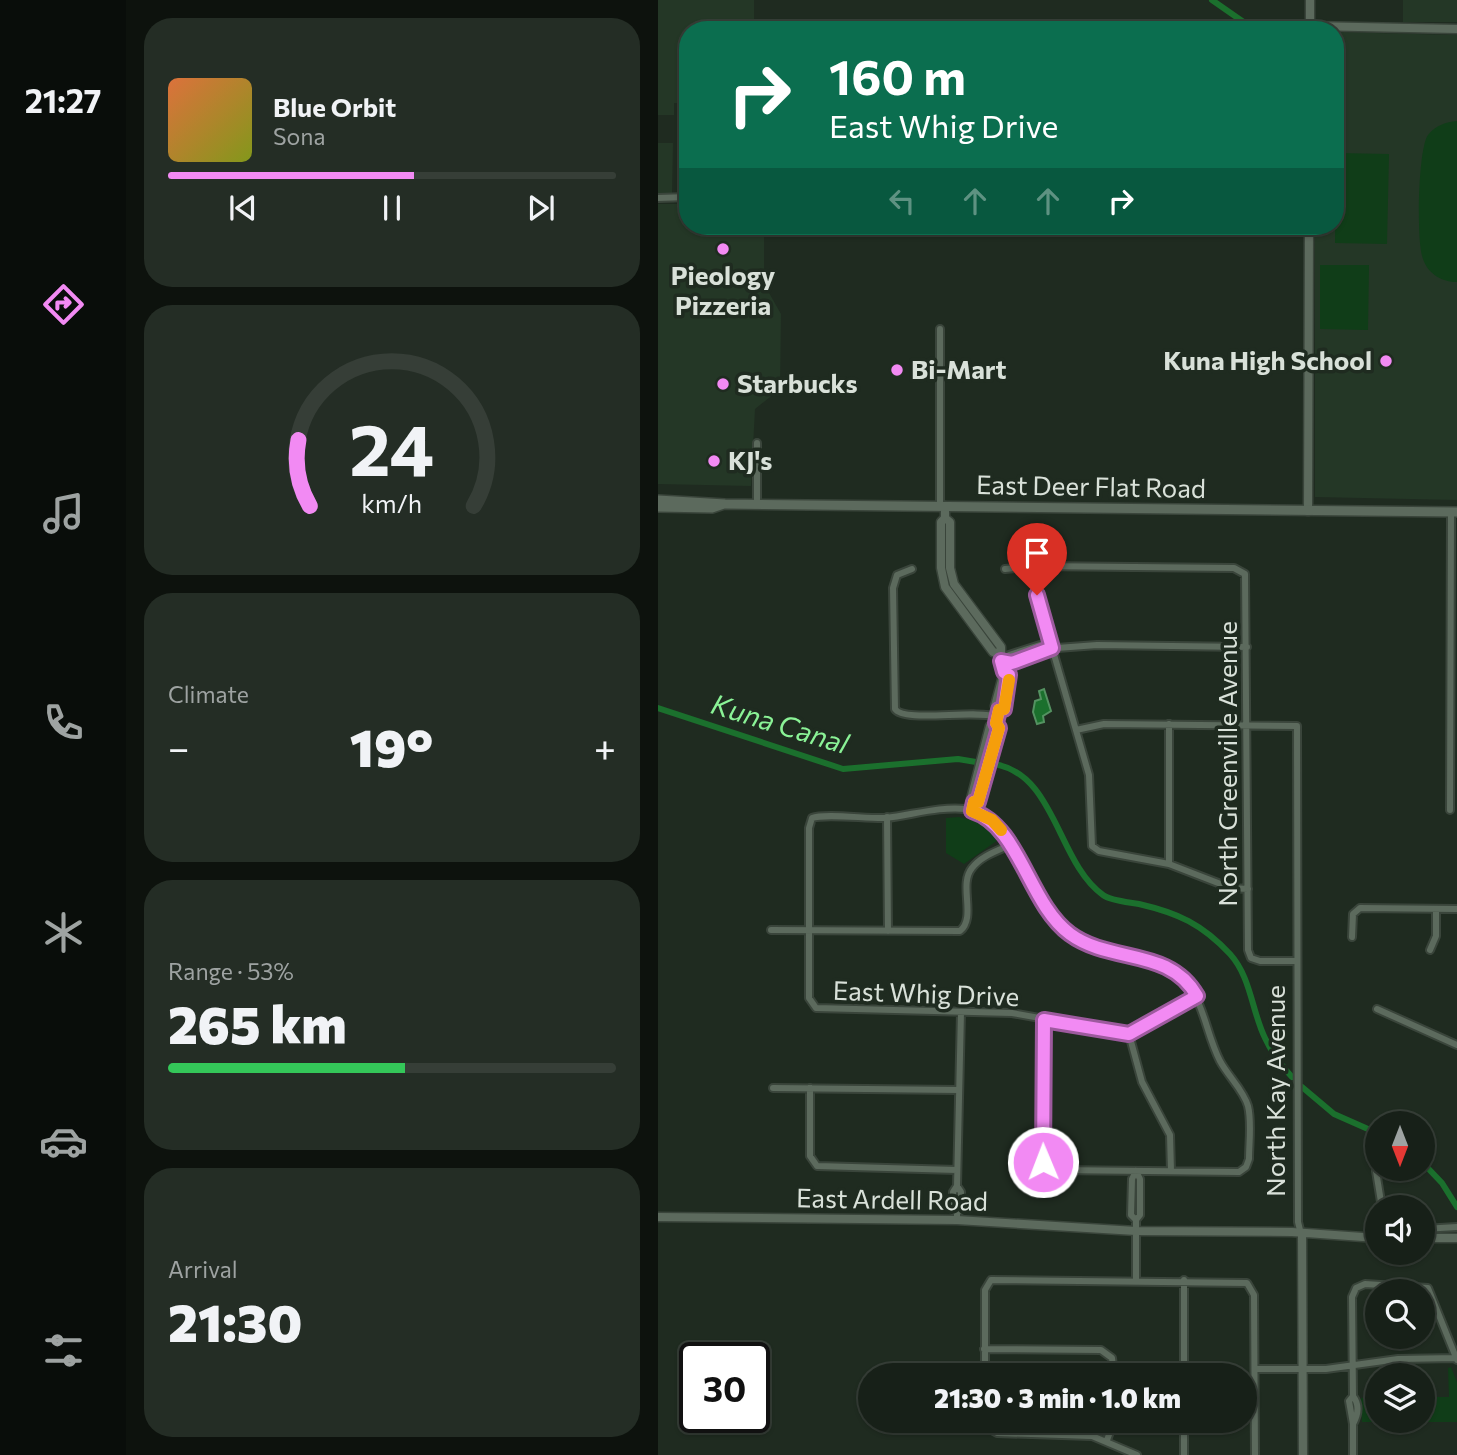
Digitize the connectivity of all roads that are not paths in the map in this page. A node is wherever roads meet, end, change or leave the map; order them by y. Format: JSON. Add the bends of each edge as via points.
{"nodes":[{"id":1,"x":1310,"y":0,"type":"edge"},
{"id":2,"x":1310,"y":21,"type":"edge"},
{"id":3,"x":1344,"y":28,"type":"edge"},
{"id":4,"x":1457,"y":29,"type":"edge"},
{"id":5,"x":679,"y":197,"type":"edge"},
{"id":6,"x":658,"y":198,"type":"edge"},
{"id":7,"x":1310,"y":235,"type":"edge"},
{"id":8,"x":940,"y":329,"type":"dead end"},
{"id":9,"x":757,"y":443,"type":"dead end"},
{"id":10,"x":658,"y":500,"type":"edge"},
{"id":11,"x":725,"y":504,"type":"junction"},
{"id":12,"x":757,"y":504,"type":"junction"},
{"id":13,"x":943,"y":506,"type":"junction"},
{"id":14,"x":658,"y":508,"type":"edge"},
{"id":15,"x":1308,"y":511,"type":"junction"},
{"id":16,"x":1454,"y":512,"type":"edge"},
{"id":17,"x":1034,"y":566,"type":"junction"},
{"id":18,"x":912,"y":569,"type":"dead end"},
{"id":19,"x":1005,"y":569,"type":"dead end"},
{"id":20,"x":1247,"y":647,"type":"junction"},
{"id":21,"x":1052,"y":648,"type":"junction"},
{"id":22,"x":1002,"y":658,"type":"junction"},
{"id":23,"x":997,"y":717,"type":"junction"},
{"id":24,"x":1170,"y":724,"type":"junction"},
{"id":25,"x":1247,"y":726,"type":"junction"},
{"id":26,"x":1076,"y":730,"type":"junction"},
{"id":27,"x":973,"y":806,"type":"junction"},
{"id":28,"x":1450,"y":810,"type":"dead end"},
{"id":29,"x":887,"y":817,"type":"junction"},
{"id":30,"x":1010,"y":845,"type":"junction"},
{"id":31,"x":1169,"y":864,"type":"junction"},
{"id":32,"x":1248,"y":889,"type":"junction"},
{"id":33,"x":1436,"y":909,"type":"junction"},
{"id":34,"x":1457,"y":909,"type":"edge"},
{"id":35,"x":771,"y":930,"type":"dead end"},
{"id":36,"x":809,"y":931,"type":"junction"},
{"id":37,"x":888,"y":931,"type":"junction"},
{"id":38,"x":1352,"y":937,"type":"dead end"},
{"id":39,"x":1430,"y":950,"type":"dead end"},
{"id":40,"x":1296,"y":961,"type":"junction"},
{"id":41,"x":1197,"y":996,"type":"junction"},
{"id":42,"x":1377,"y":1010,"type":"dead end"},
{"id":43,"x":961,"y":1012,"type":"junction"},
{"id":44,"x":1044,"y":1020,"type":"junction"},
{"id":45,"x":1129,"y":1034,"type":"junction"},
{"id":46,"x":1457,"y":1045,"type":"edge"},
{"id":47,"x":772,"y":1088,"type":"dead end"},
{"id":48,"x":810,"y":1088,"type":"junction"},
{"id":49,"x":959,"y":1090,"type":"junction"},
{"id":50,"x":957,"y":1170,"type":"junction"},
{"id":51,"x":1136,"y":1171,"type":"junction"},
{"id":52,"x":1171,"y":1171,"type":"junction"},
{"id":53,"x":957,"y":1216,"type":"junction"},
{"id":54,"x":658,"y":1217,"type":"edge"},
{"id":55,"x":1457,"y":1227,"type":"edge"},
{"id":56,"x":1435,"y":1228,"type":"edge"},
{"id":57,"x":1136,"y":1231,"type":"junction"},
{"id":58,"x":1302,"y":1235,"type":"junction"},
{"id":59,"x":1365,"y":1237,"type":"edge"},
{"id":60,"x":1435,"y":1238,"type":"edge"},
{"id":61,"x":1457,"y":1238,"type":"edge"},
{"id":62,"x":1136,"y":1280,"type":"junction"},
{"id":63,"x":1184,"y":1280,"type":"junction"},
{"id":64,"x":984,"y":1349,"type":"junction"},
{"id":65,"x":1457,"y":1359,"type":"edge"},
{"id":66,"x":985,"y":1363,"type":"edge"},
{"id":67,"x":1112,"y":1363,"type":"edge"},
{"id":68,"x":1184,"y":1363,"type":"edge"},
{"id":69,"x":1255,"y":1363,"type":"edge"},
{"id":70,"x":1354,"y":1365,"type":"junction"},
{"id":71,"x":1257,"y":1369,"type":"edge"},
{"id":72,"x":1303,"y":1369,"type":"junction"},
{"id":73,"x":998,"y":1433,"type":"edge"},
{"id":74,"x":1110,"y":1433,"type":"edge"},
{"id":75,"x":1184,"y":1433,"type":"edge"},
{"id":76,"x":1255,"y":1433,"type":"edge"},
{"id":77,"x":1107,"y":1440,"type":"junction"},
{"id":78,"x":1137,"y":1455,"type":"edge"},
{"id":79,"x":1184,"y":1455,"type":"edge"},
{"id":80,"x":1255,"y":1455,"type":"edge"},
{"id":81,"x":1303,"y":1455,"type":"edge"},
{"id":82,"x":1353,"y":1455,"type":"edge"}],
"edges":[{"from":1,"to":2,"type":"street"},
{"from":3,"to":4,"type":"street"},
{"from":5,"to":6,"type":"street"},
{"from":7,"to":15,"type":"street"},
{"from":8,"to":13,"type":"street"},
{"from":9,"to":12,"type":"street"},
{"from":10,"to":11,"type":"main road","name":"East Deer Flat Road"},
{"from":11,"to":12,"type":"main road","name":"East Deer Flat Road"},
{"from":11,"to":14,"type":"main road","name":"East Deer Flat Road"},
{"from":12,"to":13,"type":"main road","name":"East Deer Flat Road"},
{"from":13,"to":15,"type":"main road","name":"East Deer Flat Road"},
{"from":13,"to":22,"type":"street","via":[[945,587]]},
{"from":15,"to":16,"type":"main road","name":"East Deer Flat Road"},
{"from":16,"to":28,"type":"street"},
{"from":17,"to":19,"type":"street"},
{"from":17,"to":20,"type":"street","name":"North Greenville Avenue","via":[[1242,571]]},
{"from":17,"to":21,"type":"street","via":[[1035,589]]},
{"from":18,"to":23,"type":"street","via":[[897,575],[893,588],[893,704],[897,713]]},
{"from":20,"to":21,"type":"street"},
{"from":20,"to":25,"type":"street","name":"North Greenville Avenue"},
{"from":21,"to":22,"type":"street","via":[[1012,663]]},
{"from":21,"to":26,"type":"street"},
{"from":22,"to":23,"type":"street"},
{"from":23,"to":27,"type":"street","via":[[990,726]]},
{"from":24,"to":25,"type":"street"},
{"from":24,"to":26,"type":"street","via":[[1099,724]]},
{"from":24,"to":31,"type":"street"},
{"from":25,"to":32,"type":"street","name":"North Greenville Avenue"},
{"from":25,"to":40,"type":"street","name":"North Kay Avenue","via":[[1297,726]]},
{"from":26,"to":31,"type":"street","via":[[1089,775],[1092,846]]},
{"from":27,"to":29,"type":"street"},
{"from":27,"to":30,"type":"street","via":[[992,820]]},
{"from":29,"to":36,"type":"street","via":[[813,818],[809,828]]},
{"from":29,"to":37,"type":"street"},
{"from":30,"to":37,"type":"street","via":[[980,860],[968,873],[964,928],[956,932]]},
{"from":30,"to":41,"type":"street","via":[[1044,908],[1072,936],[1100,949],[1161,963],[1181,976]]},
{"from":31,"to":32,"type":"street","via":[[1231,888]]},
{"from":32,"to":40,"type":"street","name":"North Greenville Avenue","via":[[1251,958]]},
{"from":33,"to":34,"type":"street"},
{"from":33,"to":38,"type":"street","via":[[1365,907],[1356,910],[1352,919]]},
{"from":33,"to":39,"type":"street","via":[[1436,936]]},
{"from":35,"to":36,"type":"street"},
{"from":36,"to":37,"type":"street"},
{"from":36,"to":43,"type":"street","name":"East Whig Drive","via":[[812,1006],[820,1010]]},
{"from":40,"to":58,"type":"street","name":"North Kay Avenue","via":[[1298,1222]]},
{"from":41,"to":45,"type":"street"},
{"from":41,"to":52,"type":"street","via":[[1219,1059],[1247,1105],[1249,1159],[1239,1172]]},
{"from":42,"to":46,"type":"street"},
{"from":43,"to":44,"type":"street","name":"East Whig Drive","via":[[1012,1013]]},
{"from":43,"to":49,"type":"street"},
{"from":44,"to":45,"type":"street","name":"East Whig Drive"},
{"from":44,"to":51,"type":"street","via":[[1045,1166]]},
{"from":45,"to":52,"type":"street","via":[[1142,1082],[1170,1135]]},
{"from":47,"to":48,"type":"street"},
{"from":48,"to":49,"type":"street"},
{"from":48,"to":50,"type":"street","via":[[813,1164],[822,1168]]},
{"from":49,"to":50,"type":"street"},
{"from":50,"to":53,"type":"street","via":[[961,1201]]},
{"from":51,"to":52,"type":"street"},
{"from":51,"to":57,"type":"street","via":[[1132,1180]]},
{"from":53,"to":54,"type":"street","name":"East Ardell Road"},
{"from":53,"to":57,"type":"street","name":"East Ardell Road"},
{"from":55,"to":56,"type":"street"},
{"from":57,"to":58,"type":"street","name":"East Ardell Road"},
{"from":57,"to":62,"type":"street"},
{"from":58,"to":59,"type":"street","name":"East Ardell Road"},
{"from":58,"to":72,"type":"street","name":"North Kay Avenue"},
{"from":60,"to":61,"type":"street"},
{"from":62,"to":63,"type":"street"},
{"from":62,"to":64,"type":"street","via":[[996,1279],[985,1290]]},
{"from":63,"to":68,"type":"street"},
{"from":63,"to":69,"type":"street","via":[[1242,1281],[1251,1286]]},
{"from":64,"to":66,"type":"street"},
{"from":64,"to":67,"type":"street","via":[[1101,1350],[1110,1354]]},
{"from":65,"to":70,"type":"street"},
{"from":65,"to":70,"type":"street","via":[[1428,1288],[1365,1284],[1356,1288],[1352,1297]]},
{"from":70,"to":72,"type":"street"},
{"from":70,"to":82,"type":"street","via":[[1349,1401]]},
{"from":71,"to":72,"type":"street"},
{"from":72,"to":81,"type":"street","name":"North Kay Avenue"},
{"from":73,"to":77,"type":"street","via":[[1080,1434]]},
{"from":74,"to":77,"type":"street"},
{"from":75,"to":79,"type":"street"},
{"from":76,"to":80,"type":"street"},
{"from":77,"to":78,"type":"street"}]}
